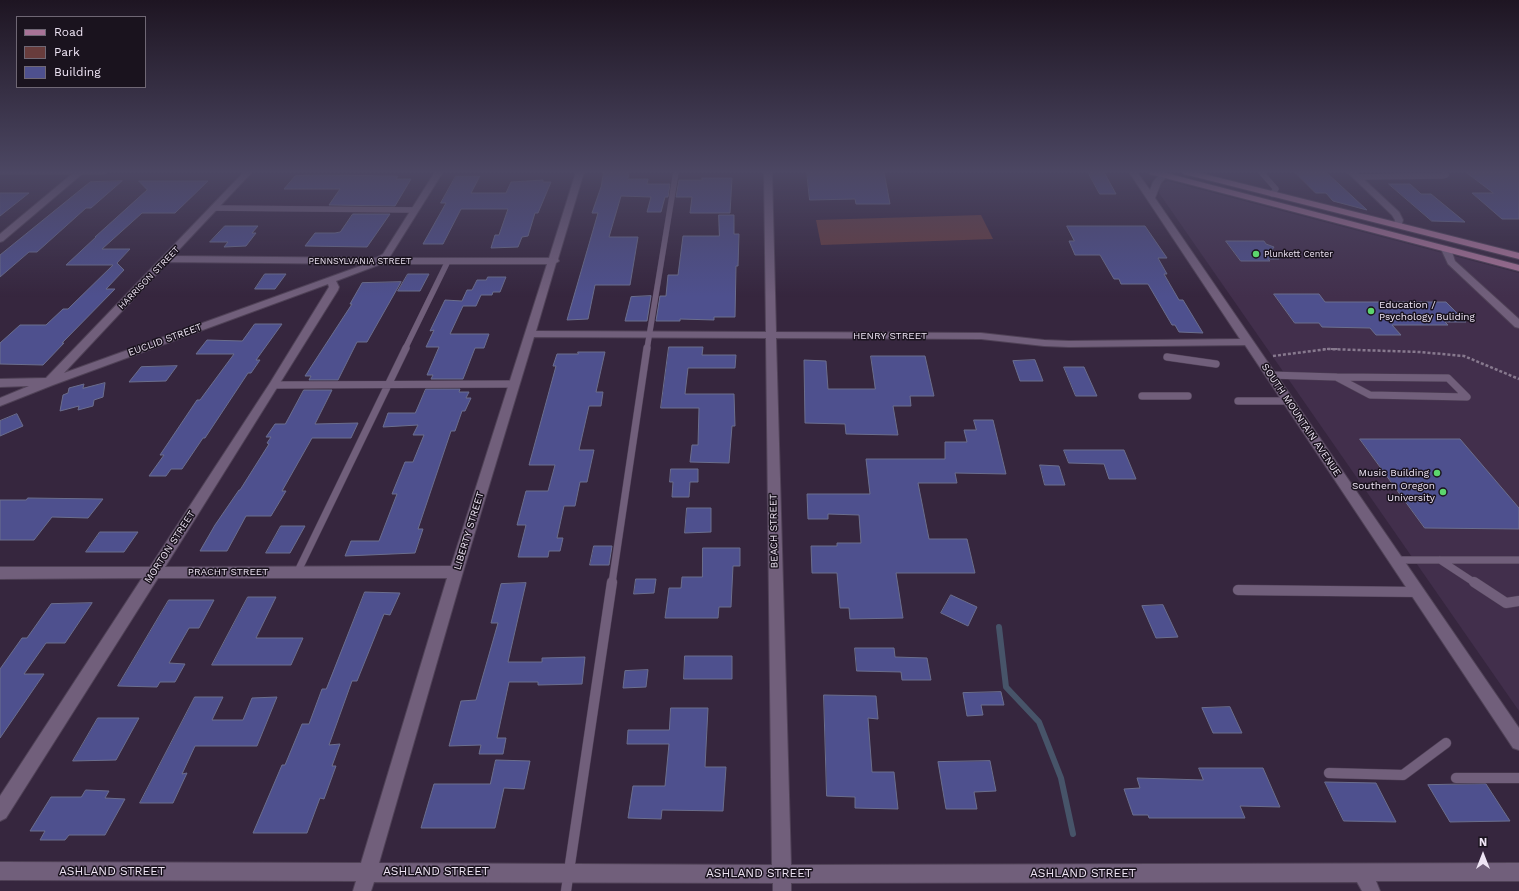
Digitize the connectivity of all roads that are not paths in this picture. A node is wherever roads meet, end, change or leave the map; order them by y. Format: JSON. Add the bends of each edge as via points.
{"nodes":[{"id":1,"x":30,"y":214,"type":"edge"},
{"id":2,"x":209,"y":214,"type":"edge"},
{"id":3,"x":413,"y":214,"type":"edge"},
{"id":4,"x":568,"y":214,"type":"edge"},
{"id":5,"x":669,"y":214,"type":"edge"},
{"id":6,"x":769,"y":214,"type":"edge"},
{"id":7,"x":1162,"y":214,"type":"edge"},
{"id":8,"x":1311,"y":214,"type":"edge"},
{"id":9,"x":1352,"y":214,"type":"edge"},
{"id":10,"x":1396,"y":214,"type":"edge"},
{"id":11,"x":1398,"y":225,"type":"junction"},
{"id":12,"x":0,"y":239,"type":"edge"},
{"id":13,"x":1446,"y":249,"type":"junction"},
{"id":14,"x":1519,"y":256,"type":"edge"},
{"id":15,"x":167,"y":259,"type":"junction"},
{"id":16,"x":379,"y":261,"type":"junction"},
{"id":17,"x":448,"y":261,"type":"junction"},
{"id":18,"x":554,"y":261,"type":"junction"},
{"id":19,"x":1519,"y":268,"type":"edge"},
{"id":20,"x":331,"y":280,"type":"junction"},
{"id":21,"x":1519,"y":325,"type":"edge"},
{"id":22,"x":531,"y":334,"type":"junction"},
{"id":23,"x":770,"y":335,"type":"junction"},
{"id":24,"x":649,"y":336,"type":"junction"},
{"id":25,"x":1249,"y":342,"type":"junction"},
{"id":26,"x":1167,"y":357,"type":"dead end"},
{"id":27,"x":1216,"y":364,"type":"dead end"},
{"id":28,"x":1270,"y":375,"type":"junction"},
{"id":29,"x":1336,"y":377,"type":"junction"},
{"id":30,"x":49,"y":382,"type":"junction"},
{"id":31,"x":0,"y":383,"type":"edge"},
{"id":32,"x":515,"y":384,"type":"junction"},
{"id":33,"x":274,"y":385,"type":"junction"},
{"id":34,"x":388,"y":385,"type":"junction"},
{"id":35,"x":1142,"y":396,"type":"dead end"},
{"id":36,"x":1188,"y":396,"type":"dead end"},
{"id":37,"x":1238,"y":401,"type":"dead end"},
{"id":38,"x":1288,"y":401,"type":"junction"},
{"id":39,"x":0,"y":402,"type":"edge"},
{"id":40,"x":1396,"y":560,"type":"junction"},
{"id":41,"x":1440,"y":560,"type":"junction"},
{"id":42,"x":1519,"y":560,"type":"edge"},
{"id":43,"x":154,"y":572,"type":"junction"},
{"id":44,"x":456,"y":572,"type":"junction"},
{"id":45,"x":0,"y":573,"type":"edge"},
{"id":46,"x":297,"y":573,"type":"junction"},
{"id":47,"x":1238,"y":590,"type":"dead end"},
{"id":48,"x":1418,"y":592,"type":"junction"},
{"id":49,"x":1519,"y":601,"type":"edge"},
{"id":50,"x":1519,"y":741,"type":"edge"},
{"id":51,"x":1446,"y":743,"type":"dead end"},
{"id":52,"x":1329,"y":773,"type":"dead end"},
{"id":53,"x":1456,"y":778,"type":"dead end"},
{"id":54,"x":1519,"y":778,"type":"edge"},
{"id":55,"x":0,"y":812,"type":"edge"},
{"id":56,"x":0,"y":871,"type":"edge"},
{"id":57,"x":368,"y":871,"type":"junction"},
{"id":58,"x":569,"y":872,"type":"junction"},
{"id":59,"x":1519,"y":872,"type":"edge"},
{"id":60,"x":1363,"y":873,"type":"junction"},
{"id":61,"x":781,"y":882,"type":"edge"},
{"id":62,"x":362,"y":891,"type":"edge"},
{"id":63,"x":566,"y":891,"type":"edge"},
{"id":64,"x":1371,"y":891,"type":"edge"}],
"edges":[{"from":1,"to":12,"type":"street"},
{"from":2,"to":15,"type":"street","name":"HARRISON STREET"},
{"from":3,"to":16,"type":"street","via":[[388,253]]},
{"from":4,"to":18,"type":"street","name":"LIBERTY STREET"},
{"from":5,"to":24,"type":"lane"},
{"from":6,"to":23,"type":"street","name":"BEACH STREET"},
{"from":7,"to":25,"type":"street","name":"SOUTH MOUNTAIN AVENUE"},
{"from":8,"to":13,"type":"main road"},
{"from":9,"to":11,"type":"main road"},
{"from":10,"to":11,"type":"street","via":[[1399,220]]},
{"from":11,"to":14,"type":"main road"},
{"from":13,"to":19,"type":"main road"},
{"from":13,"to":21,"type":"street","via":[[1450,262]]},
{"from":15,"to":16,"type":"street","name":"PENNSYLVANIA STREET"},
{"from":15,"to":30,"type":"street","name":"HARRISON STREET"},
{"from":16,"to":17,"type":"street","name":"PENNSYLVANIA STREET"},
{"from":16,"to":20,"type":"street","name":"EUCLID STREET"},
{"from":17,"to":18,"type":"street","name":"PENNSYLVANIA STREET"},
{"from":17,"to":34,"type":"lane"},
{"from":18,"to":22,"type":"street","name":"LIBERTY STREET"},
{"from":20,"to":30,"type":"street","name":"EUCLID STREET"},
{"from":20,"to":33,"type":"street","name":"MORTON STREET","via":[[333,290]]},
{"from":22,"to":24,"type":"street","name":"HENRY STREET"},
{"from":22,"to":32,"type":"street","name":"LIBERTY STREET"},
{"from":23,"to":24,"type":"street","name":"HENRY STREET"},
{"from":23,"to":25,"type":"street","name":"HENRY STREET","via":[[981,336],[1069,344]]},
{"from":23,"to":61,"type":"street","name":"BEACH STREET"},
{"from":24,"to":58,"type":"lane"},
{"from":25,"to":28,"type":"street","name":"SOUTH MOUNTAIN AVENUE"},
{"from":26,"to":27,"type":"lane"},
{"from":28,"to":29,"type":"lane"},
{"from":28,"to":38,"type":"street","name":"SOUTH MOUNTAIN AVENUE"},
{"from":29,"to":29,"type":"lane","via":[[1370,395],[1468,397],[1448,378]]},
{"from":30,"to":31,"type":"street"},
{"from":30,"to":39,"type":"street","name":"EUCLID STREET"},
{"from":32,"to":34,"type":"lane"},
{"from":32,"to":44,"type":"street","name":"LIBERTY STREET"},
{"from":33,"to":34,"type":"lane"},
{"from":33,"to":43,"type":"street","name":"MORTON STREET"},
{"from":34,"to":46,"type":"lane"},
{"from":35,"to":36,"type":"lane"},
{"from":37,"to":38,"type":"lane"},
{"from":38,"to":40,"type":"street","name":"SOUTH MOUNTAIN AVENUE"},
{"from":40,"to":41,"type":"lane"},
{"from":40,"to":48,"type":"street","name":"SOUTH MOUNTAIN AVENUE"},
{"from":41,"to":42,"type":"lane"},
{"from":41,"to":49,"type":"lane","via":[[1506,603]]},
{"from":43,"to":45,"type":"street","name":"PRACHT STREET"},
{"from":43,"to":46,"type":"street","name":"PRACHT STREET"},
{"from":43,"to":55,"type":"street","name":"MORTON STREET"},
{"from":44,"to":46,"type":"street","name":"PRACHT STREET"},
{"from":44,"to":57,"type":"street","name":"LIBERTY STREET"},
{"from":47,"to":48,"type":"lane"},
{"from":48,"to":50,"type":"street","name":"SOUTH MOUNTAIN AVENUE"},
{"from":51,"to":52,"type":"lane","via":[[1403,775]]},
{"from":53,"to":54,"type":"lane"},
{"from":56,"to":57,"type":"street","name":"ASHLAND STREET"},
{"from":57,"to":58,"type":"street","name":"ASHLAND STREET"},
{"from":57,"to":62,"type":"street","name":"LIBERTY STREET"},
{"from":58,"to":61,"type":"street","name":"ASHLAND STREET"},
{"from":58,"to":63,"type":"lane"},
{"from":59,"to":60,"type":"street","name":"ASHLAND STREET"},
{"from":60,"to":61,"type":"street","name":"ASHLAND STREET"},
{"from":60,"to":64,"type":"street"}]}
